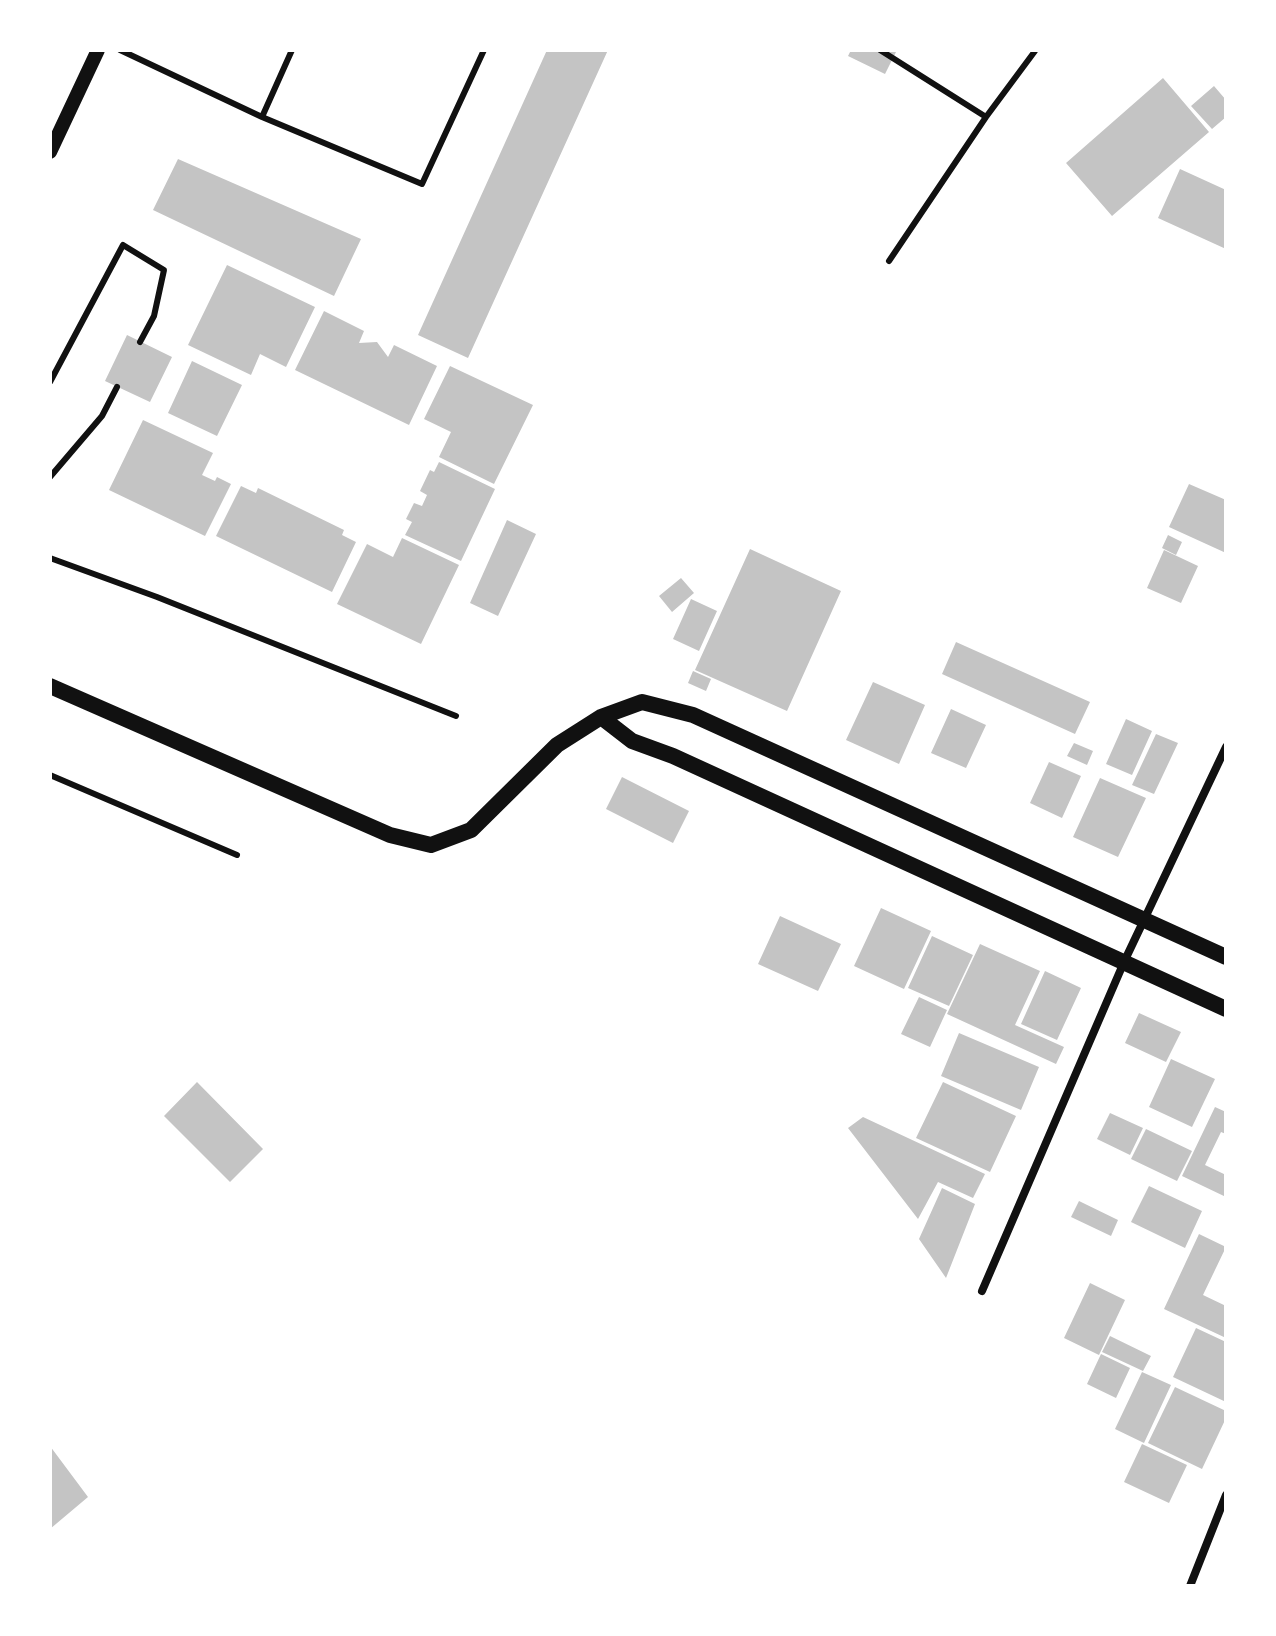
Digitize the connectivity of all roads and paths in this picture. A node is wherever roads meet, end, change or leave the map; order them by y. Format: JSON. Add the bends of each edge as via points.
{"nodes":[{"id":1,"x":98,"y":50,"type":"edge"},
{"id":2,"x":120,"y":50,"type":"edge"},
{"id":3,"x":292,"y":50,"type":"edge"},
{"id":4,"x":484,"y":50,"type":"edge"},
{"id":5,"x":880,"y":50,"type":"edge"},
{"id":6,"x":1035,"y":50,"type":"edge"},
{"id":7,"x":262,"y":117,"type":"junction"},
{"id":8,"x":986,"y":117,"type":"junction"},
{"id":9,"x":50,"y":152,"type":"edge"},
{"id":10,"x":889,"y":261,"type":"dead end"},
{"id":11,"x":140,"y":342,"type":"dead end"},
{"id":12,"x":50,"y":382,"type":"edge"},
{"id":13,"x":117,"y":387,"type":"dead end"},
{"id":14,"x":50,"y":477,"type":"edge"},
{"id":15,"x":50,"y":558,"type":"edge"},
{"id":16,"x":50,"y":686,"type":"edge"},
{"id":17,"x":456,"y":716,"type":"dead end"},
{"id":18,"x":601,"y":717,"type":"junction"},
{"id":19,"x":1226,"y":747,"type":"edge"},
{"id":20,"x":50,"y":775,"type":"edge"},
{"id":21,"x":237,"y":855,"type":"dead end"},
{"id":22,"x":1145,"y":919,"type":"junction"},
{"id":23,"x":1226,"y":957,"type":"edge"},
{"id":24,"x":1124,"y":962,"type":"junction"},
{"id":25,"x":1226,"y":1009,"type":"edge"},
{"id":26,"x":982,"y":1291,"type":"dead end"},
{"id":27,"x":1226,"y":1495,"type":"edge"},
{"id":28,"x":1190,"y":1586,"type":"edge"}],
"edges":[{"from":1,"to":9,"type":"street"},
{"from":2,"to":7,"type":"lane"},
{"from":3,"to":7,"type":"lane"},
{"from":4,"to":7,"type":"lane","via":[[422,184]]},
{"from":5,"to":8,"type":"lane"},
{"from":6,"to":8,"type":"lane"},
{"from":8,"to":10,"type":"lane"},
{"from":11,"to":12,"type":"lane","via":[[154,316],[164,270],[123,245]]},
{"from":13,"to":14,"type":"lane","via":[[102,416]]},
{"from":15,"to":17,"type":"lane"},
{"from":16,"to":18,"type":"main road","via":[[390,835],[431,845],[471,830],[557,745]]},
{"from":18,"to":22,"type":"main road","via":[[642,702],[693,715]]},
{"from":18,"to":24,"type":"main road","via":[[632,741]]},
{"from":19,"to":22,"type":"street"},
{"from":20,"to":21,"type":"lane"},
{"from":22,"to":23,"type":"main road"},
{"from":22,"to":24,"type":"street"},
{"from":24,"to":25,"type":"main road"},
{"from":24,"to":26,"type":"street"},
{"from":27,"to":28,"type":"street"}]}
